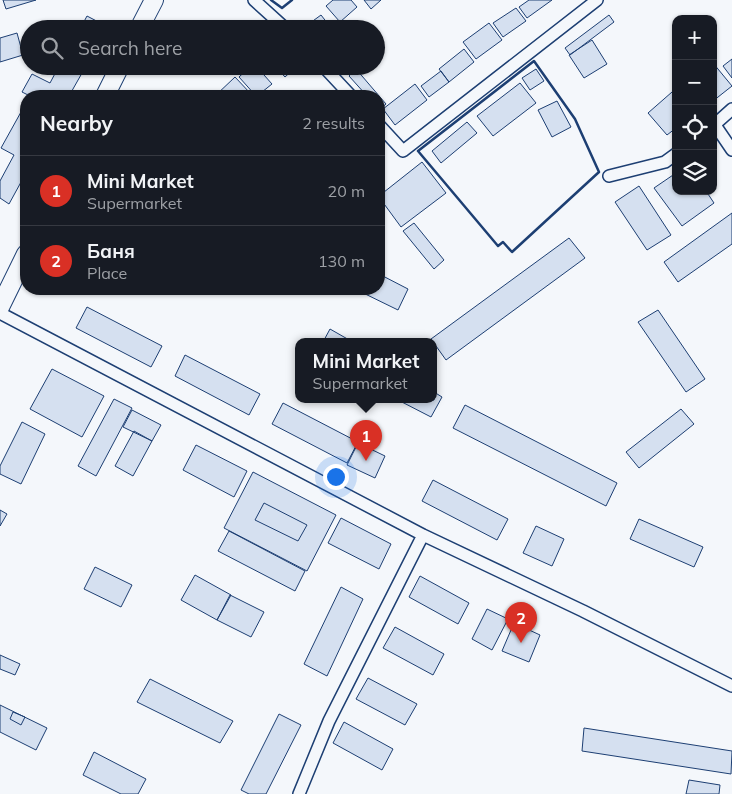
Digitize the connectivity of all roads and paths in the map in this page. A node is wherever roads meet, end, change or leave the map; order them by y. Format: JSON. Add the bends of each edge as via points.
{"nodes":[{"id":1,"x":154,"y":0,"type":"edge"},
{"id":2,"x":254,"y":0,"type":"edge"},
{"id":3,"x":597,"y":0,"type":"edge"},
{"id":4,"x":144,"y":20,"type":"edge"},
{"id":5,"x":276,"y":20,"type":"edge"},
{"id":6,"x":116,"y":75,"type":"edge"},
{"id":7,"x":331,"y":75,"type":"edge"},
{"id":8,"x":109,"y":90,"type":"edge"},
{"id":9,"x":345,"y":90,"type":"edge"},
{"id":10,"x":732,"y":109,"type":"edge"},
{"id":11,"x":717,"y":123,"type":"edge"},
{"id":12,"x":717,"y":130,"type":"edge"},
{"id":13,"x":385,"y":132,"type":"edge"},
{"id":14,"x":732,"y":150,"type":"edge"},
{"id":15,"x":672,"y":157,"type":"edge"},
{"id":16,"x":608,"y":176,"type":"dead end"},
{"id":17,"x":20,"y":266,"type":"edge"},
{"id":18,"x":0,"y":307,"type":"edge"},
{"id":19,"x":0,"y":313,"type":"edge"},
{"id":20,"x":423,"y":534,"type":"junction"},
{"id":21,"x":732,"y":686,"type":"edge"},
{"id":22,"x":299,"y":794,"type":"edge"}],
"edges":[{"from":1,"to":4,"type":"main road"},
{"from":2,"to":5,"type":"street"},
{"from":3,"to":13,"type":"street","via":[[403,151]]},
{"from":6,"to":8,"type":"main road"},
{"from":7,"to":9,"type":"street"},
{"from":10,"to":11,"type":"street"},
{"from":12,"to":14,"type":"street"},
{"from":15,"to":16,"type":"street","via":[[665,162]]},
{"from":17,"to":18,"type":"main road"},
{"from":19,"to":20,"type":"street"},
{"from":20,"to":21,"type":"street"},
{"from":20,"to":22,"type":"street","via":[[329,721]]}]}
